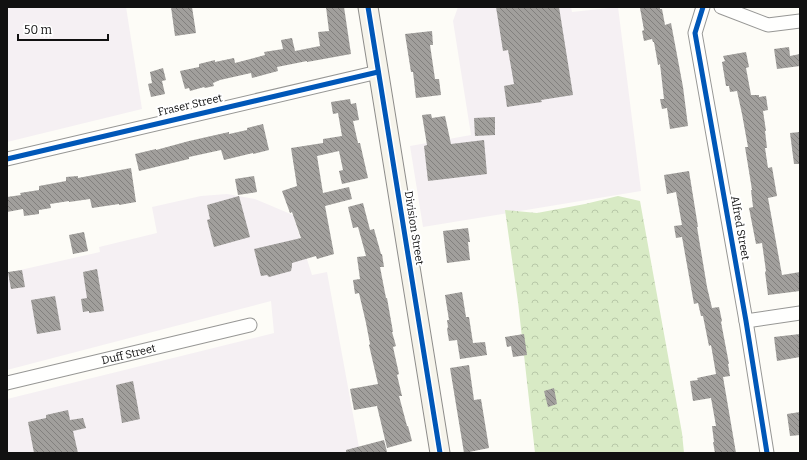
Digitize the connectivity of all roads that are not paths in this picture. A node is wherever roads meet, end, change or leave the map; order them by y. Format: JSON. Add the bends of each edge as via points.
{"nodes":[{"id":1,"x":368,"y":7,"type":"edge"},
{"id":2,"x":702,"y":7,"type":"edge"},
{"id":3,"x":721,"y":7,"type":"edge"},
{"id":4,"x":800,"y":21,"type":"edge"},
{"id":5,"x":378,"y":72,"type":"junction"},
{"id":6,"x":7,"y":159,"type":"edge"},
{"id":7,"x":800,"y":313,"type":"edge"},
{"id":8,"x":746,"y":320,"type":"junction"},
{"id":9,"x":250,"y":325,"type":"dead end"},
{"id":10,"x":7,"y":382,"type":"edge"},
{"id":11,"x":440,"y":453,"type":"edge"},
{"id":12,"x":768,"y":453,"type":"edge"}],
"edges":[{"from":1,"to":5,"type":"main road","name":"Division Street"},
{"from":2,"to":8,"type":"street","name":"Alfred Street","via":[[695,33]]},
{"from":3,"to":4,"type":"street","via":[[768,25]]},
{"from":5,"to":6,"type":"street","name":"Fraser Street"},
{"from":5,"to":11,"type":"main road","name":"Division Street"},
{"from":7,"to":8,"type":"street"},
{"from":8,"to":12,"type":"street","name":"Alfred Street"},
{"from":9,"to":10,"type":"street","name":"Duff Street"}]}
